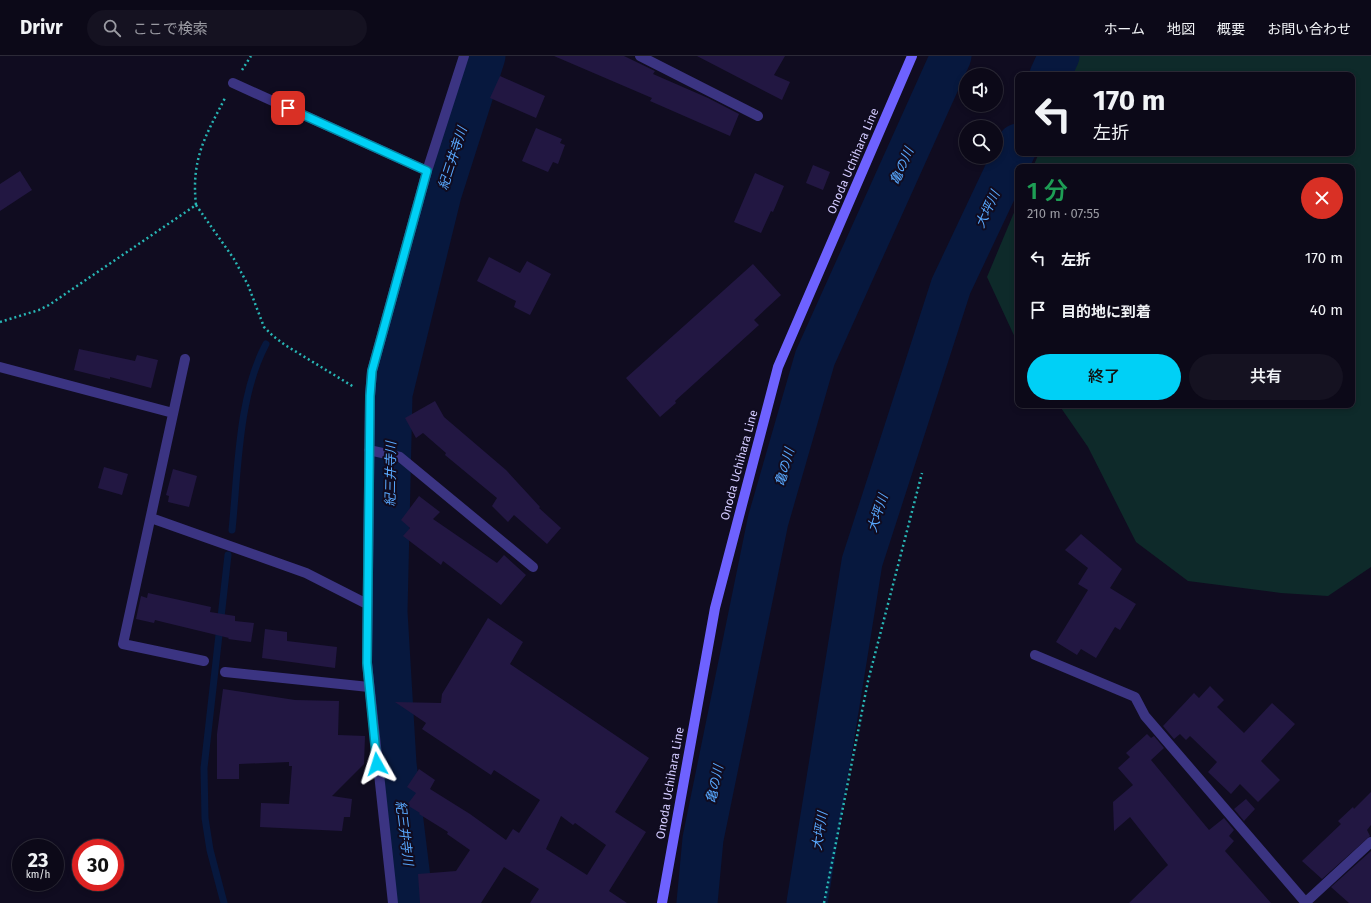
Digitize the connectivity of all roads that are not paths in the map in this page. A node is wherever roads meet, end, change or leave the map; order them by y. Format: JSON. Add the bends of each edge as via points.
{"nodes":[{"id":1,"x":464,"y":56,"type":"edge"},
{"id":2,"x":640,"y":56,"type":"edge"},
{"id":3,"x":912,"y":56,"type":"edge"},
{"id":4,"x":233,"y":82,"type":"road end"},
{"id":5,"x":758,"y":116,"type":"dead end"},
{"id":6,"x":427,"y":171,"type":"junction"},
{"id":7,"x":185,"y":359,"type":"dead end"},
{"id":8,"x":0,"y":367,"type":"edge"},
{"id":9,"x":173,"y":413,"type":"junction"},
{"id":10,"x":369,"y":450,"type":"junction"},
{"id":11,"x":151,"y":518,"type":"junction"},
{"id":12,"x":533,"y":567,"type":"dead end"},
{"id":13,"x":367,"y":604,"type":"junction"},
{"id":14,"x":1035,"y":655,"type":"dead end"},
{"id":15,"x":204,"y":661,"type":"dead end"},
{"id":16,"x":225,"y":672,"type":"dead end"},
{"id":17,"x":369,"y":687,"type":"junction"},
{"id":18,"x":1371,"y":842,"type":"edge"},
{"id":19,"x":393,"y":903,"type":"edge"},
{"id":20,"x":662,"y":903,"type":"edge"},
{"id":21,"x":1306,"y":903,"type":"edge"}],
"edges":[{"from":1,"to":6,"type":"street"},
{"from":2,"to":5,"type":"street"},
{"from":3,"to":20,"type":"main road","name":"Onoda Uchihara Line","via":[[778,367],[715,608]]},
{"from":4,"to":6,"type":"street"},
{"from":6,"to":10,"type":"street","via":[[372,371]]},
{"from":7,"to":9,"type":"street"},
{"from":8,"to":9,"type":"street"},
{"from":9,"to":11,"type":"street"},
{"from":10,"to":12,"type":"street","via":[[400,457]]},
{"from":10,"to":13,"type":"street"},
{"from":11,"to":13,"type":"street","via":[[306,573]]},
{"from":11,"to":15,"type":"street","via":[[123,644]]},
{"from":13,"to":17,"type":"street"},
{"from":14,"to":21,"type":"street","via":[[1135,697],[1145,716]]},
{"from":16,"to":17,"type":"street"},
{"from":17,"to":19,"type":"street"},
{"from":18,"to":21,"type":"street"}]}
